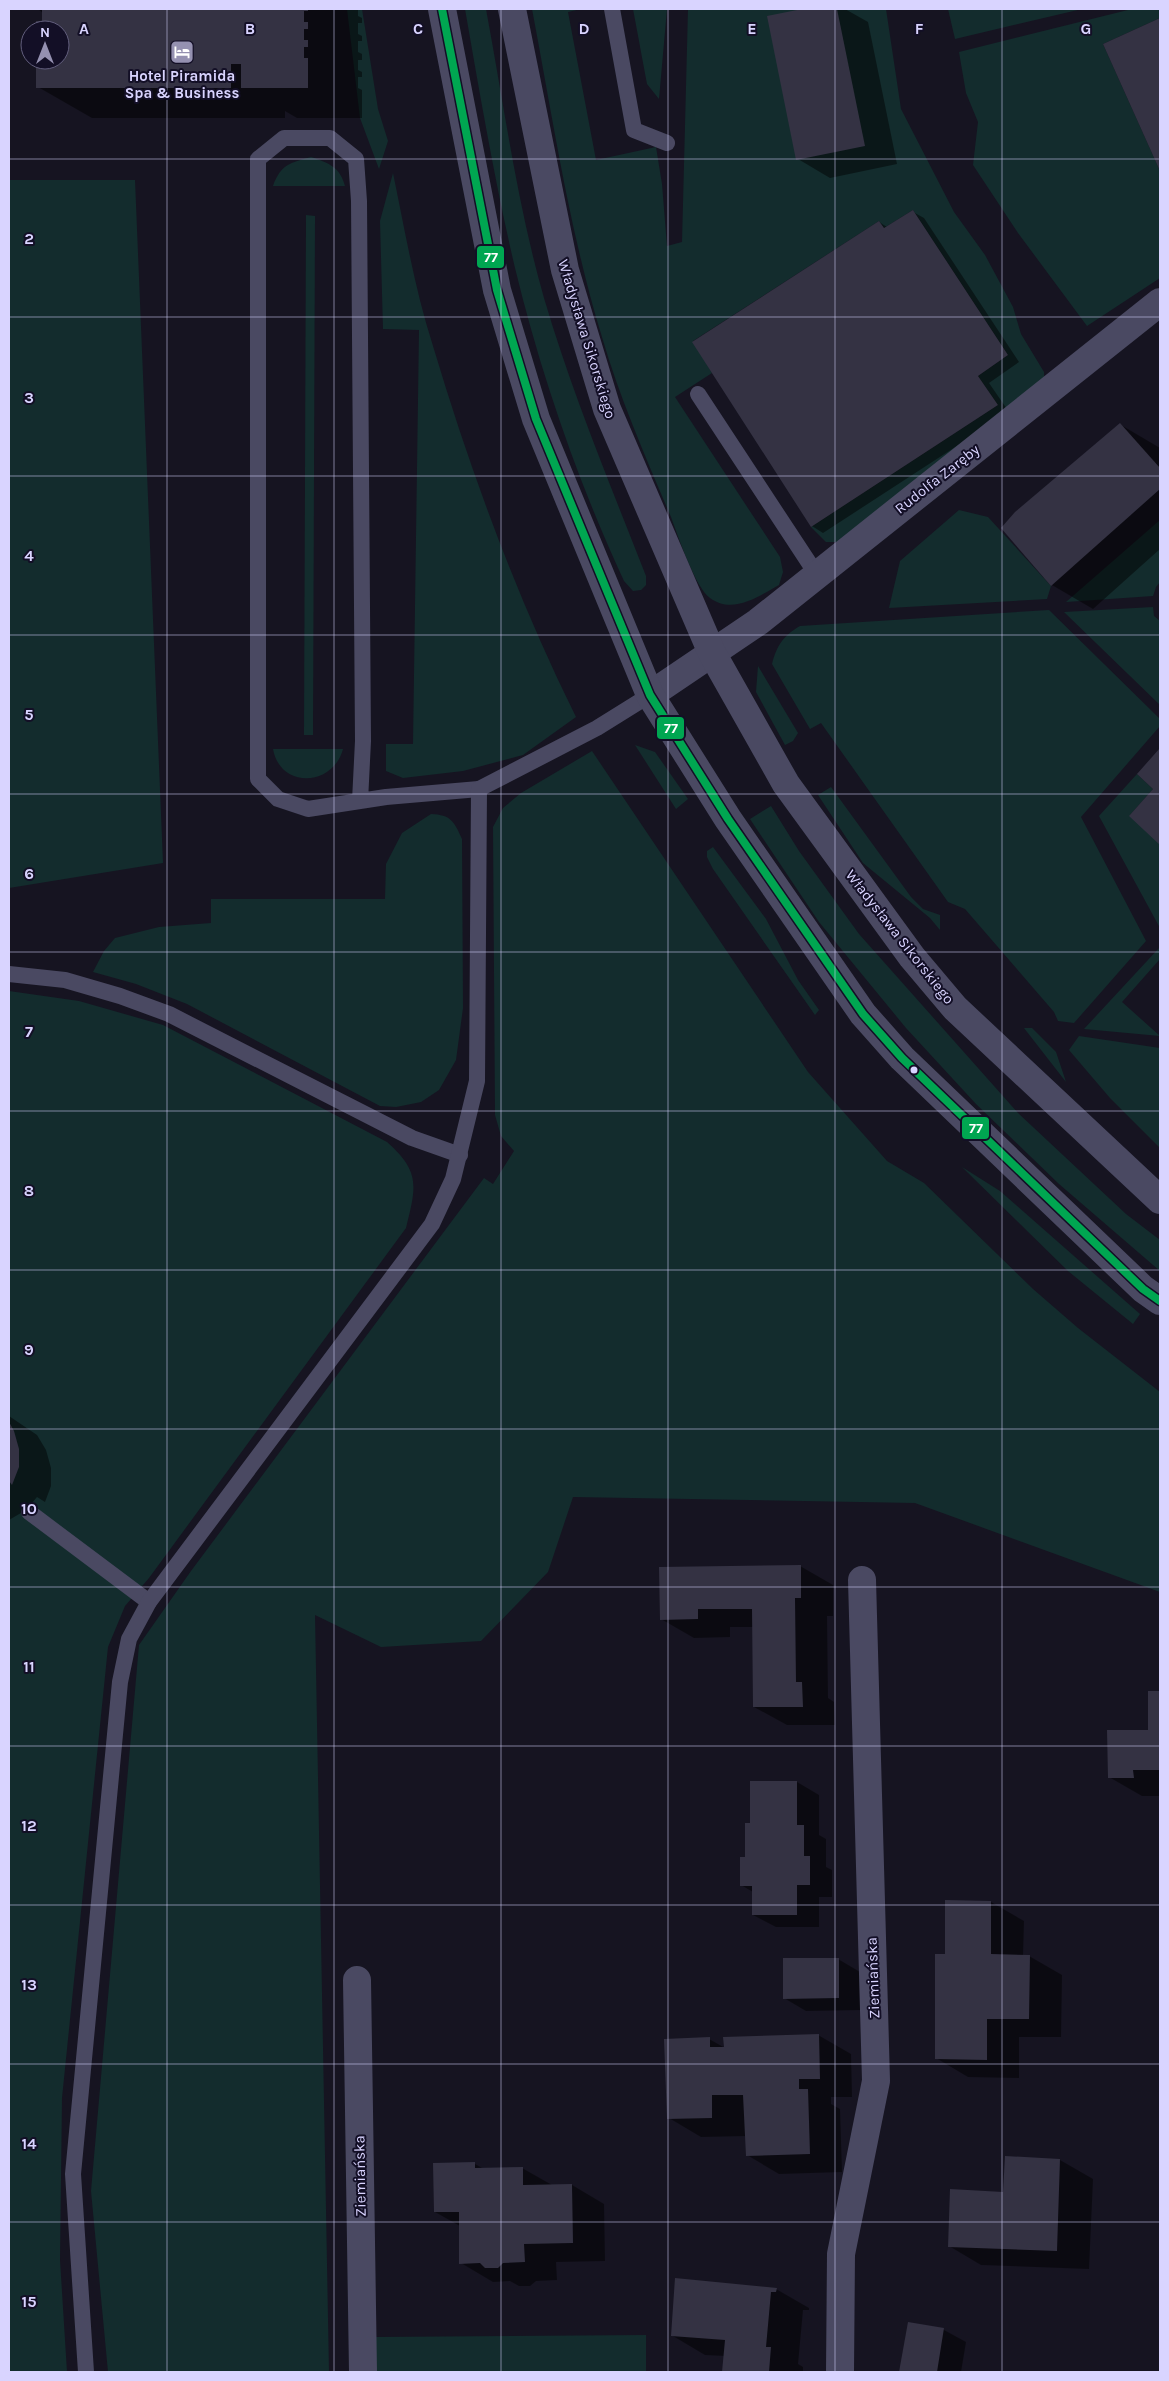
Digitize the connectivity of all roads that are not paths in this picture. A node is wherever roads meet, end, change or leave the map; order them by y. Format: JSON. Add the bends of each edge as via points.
{"nodes":[{"id":1,"x":442,"y":9,"type":"edge"},
{"id":2,"x":512,"y":9,"type":"edge"},
{"id":3,"x":612,"y":9,"type":"edge"},
{"id":4,"x":667,"y":143,"type":"dead end"},
{"id":5,"x":1160,"y":302,"type":"edge"},
{"id":6,"x":698,"y":394,"type":"dead end"},
{"id":7,"x":817,"y":575,"type":"junction"},
{"id":8,"x":712,"y":653,"type":"junction"},
{"id":9,"x":650,"y":695,"type":"junction"},
{"id":10,"x":479,"y":789,"type":"junction"},
{"id":11,"x":360,"y":801,"type":"junction"},
{"id":12,"x":9,"y":974,"type":"edge"},
{"id":13,"x":460,"y":1155,"type":"junction"},
{"id":14,"x":1160,"y":1200,"type":"edge"},
{"id":15,"x":1160,"y":1301,"type":"edge"},
{"id":16,"x":28,"y":1512,"type":"dead end"},
{"id":17,"x":862,"y":1580,"type":"dead end"},
{"id":18,"x":149,"y":1602,"type":"junction"},
{"id":19,"x":357,"y":1980,"type":"dead end"},
{"id":20,"x":86,"y":2372,"type":"edge"},
{"id":21,"x":363,"y":2372,"type":"edge"},
{"id":22,"x":840,"y":2372,"type":"edge"}],
"edges":[{"from":1,"to":9,"type":"street","via":[[497,290],[536,419]]},
{"from":2,"to":8,"type":"street","name":"Władysława Sikorskiego","via":[[565,270],[607,409]]},
{"from":3,"to":4,"type":"lane","via":[[634,130]]},
{"from":5,"to":7,"type":"street","name":"Rudolfa Zaręby"},
{"from":6,"to":7,"type":"lane"},
{"from":7,"to":8,"type":"street","name":"Rudolfa Zaręby","via":[[758,622]]},
{"from":8,"to":9,"type":"street"},
{"from":8,"to":14,"type":"street","name":"Władysława Sikorskiego","via":[[786,784],[912,957],[955,1008]]},
{"from":9,"to":10,"type":"lane","via":[[597,728]]},
{"from":9,"to":15,"type":"street","via":[[728,819],[863,1014],[902,1058],[1143,1289]]},
{"from":10,"to":11,"type":"lane"},
{"from":10,"to":13,"type":"lane","via":[[477,1081]]},
{"from":11,"to":11,"type":"lane","via":[[363,732],[360,201],[356,160],[330,138],[284,138],[258,160],[258,779],[278,799],[308,809]]},
{"from":12,"to":13,"type":"lane","via":[[66,980],[169,1014],[412,1138]]},
{"from":13,"to":18,"type":"lane","via":[[453,1180],[432,1224]]},
{"from":16,"to":18,"type":"lane"},
{"from":17,"to":22,"type":"street","name":"Ziemiańska","via":[[876,2081],[841,2254]]},
{"from":18,"to":20,"type":"lane","via":[[129,1639],[120,1682],[73,2174]]},
{"from":19,"to":21,"type":"street","name":"Ziemiańska"}]}
